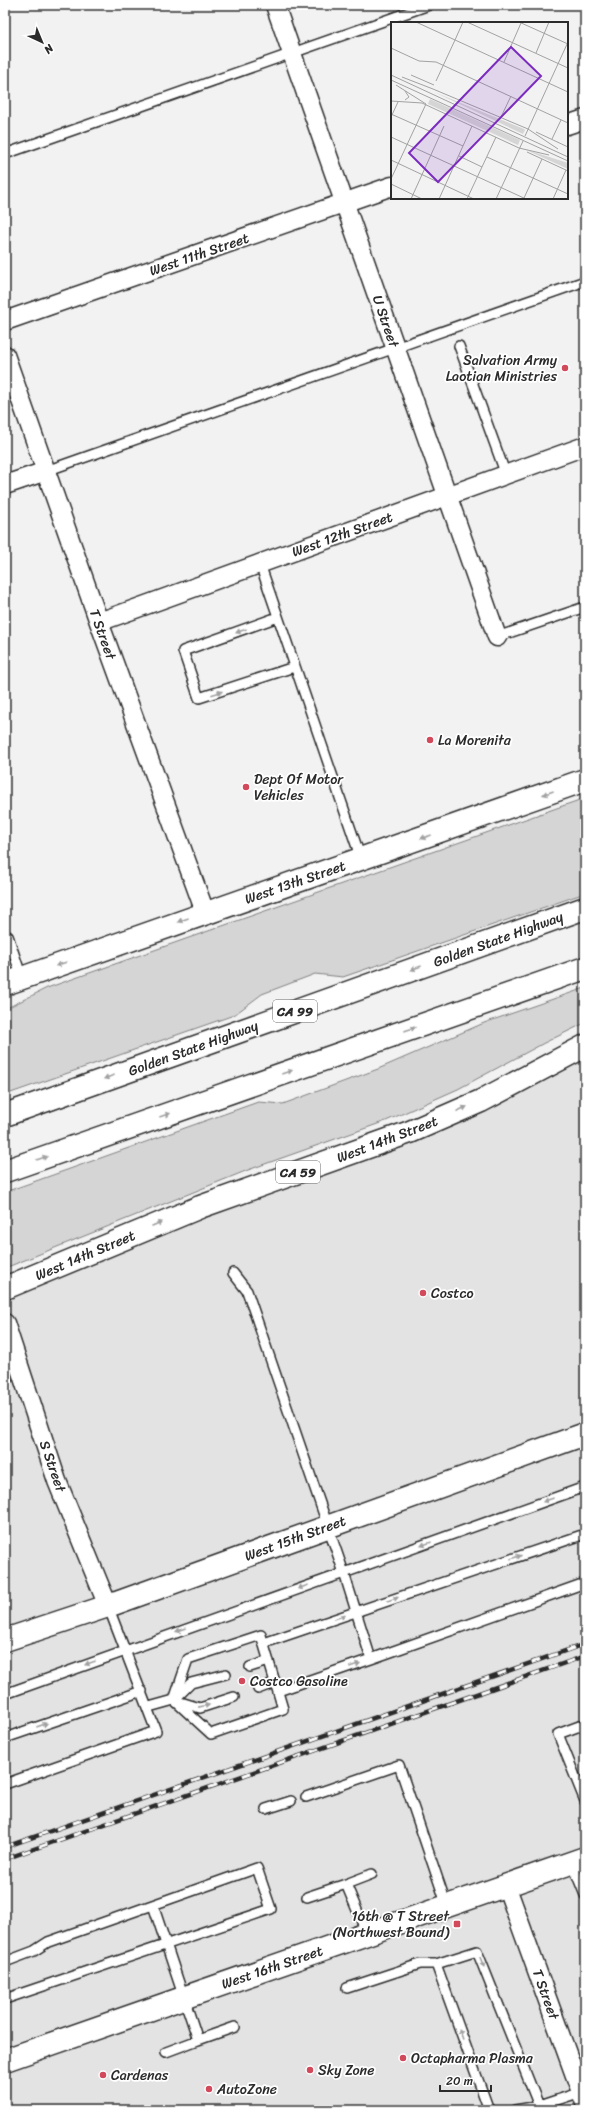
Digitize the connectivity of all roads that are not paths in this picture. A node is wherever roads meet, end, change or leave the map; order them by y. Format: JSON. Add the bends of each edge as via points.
{"nodes":[{"id":1,"x":275,"y":5,"type":"edge"},
{"id":2,"x":429,"y":5,"type":"edge"},
{"id":3,"x":292,"y":53,"type":"junction"},
{"id":4,"x":585,"y":119,"type":"edge"},
{"id":5,"x":568,"y":125,"type":"edge"},
{"id":6,"x":5,"y":154,"type":"edge"},
{"id":7,"x":391,"y":186,"type":"edge"},
{"id":8,"x":345,"y":203,"type":"junction"},
{"id":9,"x":585,"y":281,"type":"edge"},
{"id":10,"x":5,"y":321,"type":"edge"},
{"id":11,"x":459,"y":346,"type":"dead end"},
{"id":12,"x":396,"y":347,"type":"junction"},
{"id":13,"x":5,"y":355,"type":"edge"},
{"id":14,"x":585,"y":446,"type":"edge"},
{"id":15,"x":46,"y":471,"type":"junction"},
{"id":16,"x":506,"y":475,"type":"junction"},
{"id":17,"x":5,"y":485,"type":"edge"},
{"id":18,"x":447,"y":496,"type":"junction"},
{"id":19,"x":260,"y":564,"type":"junction"},
{"id":20,"x":585,"y":607,"type":"edge"},
{"id":21,"x":278,"y":617,"type":"junction"},
{"id":22,"x":99,"y":622,"type":"junction"},
{"id":23,"x":497,"y":637,"type":"joint"},
{"id":24,"x":294,"y":667,"type":"junction"},
{"id":25,"x":585,"y":780,"type":"edge"},
{"id":26,"x":360,"y":859,"type":"junction"},
{"id":27,"x":585,"y":908,"type":"edge"},
{"id":28,"x":205,"y":912,"type":"junction"},
{"id":29,"x":5,"y":937,"type":"edge"},
{"id":30,"x":585,"y":968,"type":"edge"},
{"id":31,"x":14,"y":980,"type":"edge"},
{"id":32,"x":585,"y":1046,"type":"edge"},
{"id":33,"x":5,"y":1115,"type":"edge"},
{"id":34,"x":5,"y":1171,"type":"edge"},
{"id":35,"x":232,"y":1273,"type":"dead end"},
{"id":36,"x":5,"y":1288,"type":"edge"},
{"id":37,"x":5,"y":1323,"type":"edge"},
{"id":38,"x":585,"y":1434,"type":"edge"},
{"id":39,"x":585,"y":1487,"type":"edge"},
{"id":40,"x":327,"y":1526,"type":"junction"},
{"id":41,"x":585,"y":1534,"type":"edge"},
{"id":42,"x":344,"y":1573,"type":"junction"},
{"id":43,"x":585,"y":1583,"type":"edge"},
{"id":44,"x":108,"y":1606,"type":"junction"},
{"id":45,"x":356,"y":1612,"type":"junction"},
{"id":46,"x":262,"y":1639,"type":"junction"},
{"id":47,"x":5,"y":1640,"type":"edge"},
{"id":48,"x":126,"y":1650,"type":"junction"},
{"id":49,"x":371,"y":1659,"type":"junction"},
{"id":50,"x":269,"y":1661,"type":"junction"},
{"id":51,"x":250,"y":1667,"type":"dead end"},
{"id":52,"x":226,"y":1674,"type":"dead end"},
{"id":53,"x":277,"y":1687,"type":"junction"},
{"id":54,"x":258,"y":1689,"type":"dead end"},
{"id":55,"x":142,"y":1691,"type":"junction"},
{"id":56,"x":5,"y":1694,"type":"edge"},
{"id":57,"x":234,"y":1697,"type":"dead end"},
{"id":58,"x":174,"y":1700,"type":"junction"},
{"id":59,"x":148,"y":1708,"type":"junction"},
{"id":60,"x":585,"y":1724,"type":"edge"},
{"id":61,"x":5,"y":1738,"type":"edge"},
{"id":62,"x":5,"y":1784,"type":"edge"},
{"id":63,"x":306,"y":1796,"type":"dead end"},
{"id":64,"x":291,"y":1801,"type":"dead end"},
{"id":65,"x":585,"y":1801,"type":"edge"},
{"id":66,"x":266,"y":1809,"type":"dead end"},
{"id":67,"x":579,"y":1860,"type":"edge"},
{"id":68,"x":372,"y":1874,"type":"dead end"},
{"id":69,"x":346,"y":1884,"type":"junction"},
{"id":70,"x":506,"y":1885,"type":"junction"},
{"id":71,"x":585,"y":1895,"type":"edge"},
{"id":72,"x":307,"y":1897,"type":"dead end"},
{"id":73,"x":153,"y":1905,"type":"junction"},
{"id":74,"x":447,"y":1906,"type":"junction"},
{"id":75,"x":366,"y":1934,"type":"junction"},
{"id":76,"x":165,"y":1945,"type":"junction"},
{"id":77,"x":5,"y":1962,"type":"edge"},
{"id":78,"x":436,"y":1964,"type":"junction"},
{"id":79,"x":347,"y":1988,"type":"dead end"},
{"id":80,"x":184,"y":1998,"type":"junction"},
{"id":81,"x":5,"y":1999,"type":"edge"},
{"id":82,"x":235,"y":2027,"type":"dead end"},
{"id":83,"x":198,"y":2040,"type":"junction"},
{"id":84,"x":166,"y":2052,"type":"dead end"},
{"id":85,"x":5,"y":2060,"type":"edge"},
{"id":86,"x":582,"y":2089,"type":"edge"},
{"id":87,"x":539,"y":2106,"type":"junction"},
{"id":88,"x":489,"y":2110,"type":"edge"},
{"id":89,"x":516,"y":2110,"type":"edge"}],
"edges":[{"from":1,"to":3,"type":"street","name":"U Street"},
{"from":2,"to":3,"type":"lane"},
{"from":3,"to":6,"type":"lane"},
{"from":3,"to":8,"type":"street","name":"U Street"},
{"from":4,"to":5,"type":"street"},
{"from":7,"to":8,"type":"street","name":"West 11th Street"},
{"from":8,"to":10,"type":"street","name":"West 11th Street"},
{"from":8,"to":12,"type":"street","name":"U Street"},
{"from":9,"to":12,"type":"lane"},
{"from":11,"to":16,"type":"lane"},
{"from":12,"to":15,"type":"lane"},
{"from":12,"to":18,"type":"street","name":"U Street"},
{"from":13,"to":15,"type":"street","name":"T Street"},
{"from":14,"to":16,"type":"street","name":"West 12th Street"},
{"from":15,"to":17,"type":"street"},
{"from":15,"to":22,"type":"street","name":"T Street"},
{"from":16,"to":18,"type":"street","name":"West 12th Street"},
{"from":18,"to":19,"type":"street","name":"West 12th Street"},
{"from":18,"to":23,"type":"street","name":"U Street"},
{"from":19,"to":21,"type":"lane"},
{"from":19,"to":22,"type":"street","name":"West 12th Street"},
{"from":20,"to":23,"type":"lane"},
{"from":21,"to":24,"type":"lane"},
{"from":21,"to":24,"type":"lane","one_way":true,"via":[[183,651],[199,698]]},
{"from":22,"to":28,"type":"street","name":"T Street"},
{"from":24,"to":26,"type":"lane"},
{"from":25,"to":26,"type":"main road","name":"West 13th Street","one_way":true},
{"from":26,"to":28,"type":"main road","name":"West 13th Street"},
{"from":27,"to":33,"type":"main road","name":"Golden State Highway","number":"CA 99","one_way":true},
{"from":28,"to":31,"type":"main road","name":"West 13th Street","one_way":true},
{"from":29,"to":31,"type":"lane","via":[[8,936]]},
{"from":34,"to":30,"type":"main road","one_way":true},
{"from":36,"to":32,"type":"main road","name":"West 14th Street","number":"CA 59","one_way":true,"via":[[200,1207],[410,1132],[481,1101]]},
{"from":35,"to":40,"type":"lane","via":[[246,1291]]},
{"from":37,"to":44,"type":"street","name":"S Street","via":[[57,1481]]},
{"from":38,"to":40,"type":"main road","name":"West 15th Street"},
{"from":39,"to":42,"type":"lane","one_way":true},
{"from":40,"to":42,"type":"lane"},
{"from":40,"to":44,"type":"main road","name":"West 15th Street"},
{"from":45,"to":41,"type":"lane","one_way":true},
{"from":42,"to":45,"type":"lane"},
{"from":42,"to":48,"type":"lane","one_way":true},
{"from":43,"to":49,"type":"lane"},
{"from":44,"to":47,"type":"main road","name":"West 15th Street"},
{"from":44,"to":48,"type":"lane"},
{"from":46,"to":45,"type":"lane","one_way":true},
{"from":45,"to":49,"type":"lane"},
{"from":46,"to":50,"type":"lane"},
{"from":46,"to":58,"type":"lane","via":[[188,1658]]},
{"from":48,"to":55,"type":"lane"},
{"from":48,"to":56,"type":"lane","one_way":true},
{"from":53,"to":49,"type":"lane","one_way":true},
{"from":50,"to":51,"type":"lane"},
{"from":50,"to":53,"type":"lane"},
{"from":52,"to":58,"type":"lane","via":[[191,1683]]},
{"from":53,"to":54,"type":"lane"},
{"from":53,"to":58,"type":"lane","via":[[283,1709],[211,1734]]},
{"from":55,"to":59,"type":"lane"},
{"from":61,"to":55,"type":"lane","one_way":true},
{"from":58,"to":57,"type":"lane","one_way":true,"via":[[200,1708]]},
{"from":58,"to":59,"type":"lane"},
{"from":59,"to":62,"type":"lane","via":[[156,1731]]},
{"from":60,"to":65,"type":"lane","via":[[558,1734]]},
{"from":63,"to":74,"type":"lane","via":[[399,1765]]},
{"from":64,"to":66,"type":"lane"},
{"from":67,"to":70,"type":"main road","name":"West 16th Street"},
{"from":67,"to":71,"type":"lane"},
{"from":68,"to":69,"type":"lane"},
{"from":69,"to":72,"type":"lane"},
{"from":69,"to":75,"type":"lane"},
{"from":70,"to":74,"type":"main road","name":"West 16th Street"},
{"from":70,"to":86,"type":"street","name":"T Street"},
{"from":73,"to":76,"type":"lane"},
{"from":73,"to":76,"type":"lane","via":[[257,1868],[271,1909]]},
{"from":73,"to":77,"type":"lane","via":[[48,1942],[34,1951]]},
{"from":74,"to":75,"type":"main road","name":"West 16th Street"},
{"from":75,"to":80,"type":"main road","name":"West 16th Street"},
{"from":76,"to":80,"type":"lane"},
{"from":76,"to":81,"type":"lane"},
{"from":78,"to":79,"type":"lane","via":[[420,1964]]},
{"from":78,"to":87,"type":"lane","one_way":true,"via":[[477,1951]]},
{"from":88,"to":78,"type":"lane","one_way":true},
{"from":80,"to":83,"type":"lane"},
{"from":80,"to":85,"type":"main road","name":"West 16th Street"},
{"from":82,"to":83,"type":"lane"},
{"from":83,"to":84,"type":"lane"},
{"from":86,"to":87,"type":"lane"},
{"from":87,"to":89,"type":"lane"}]}
